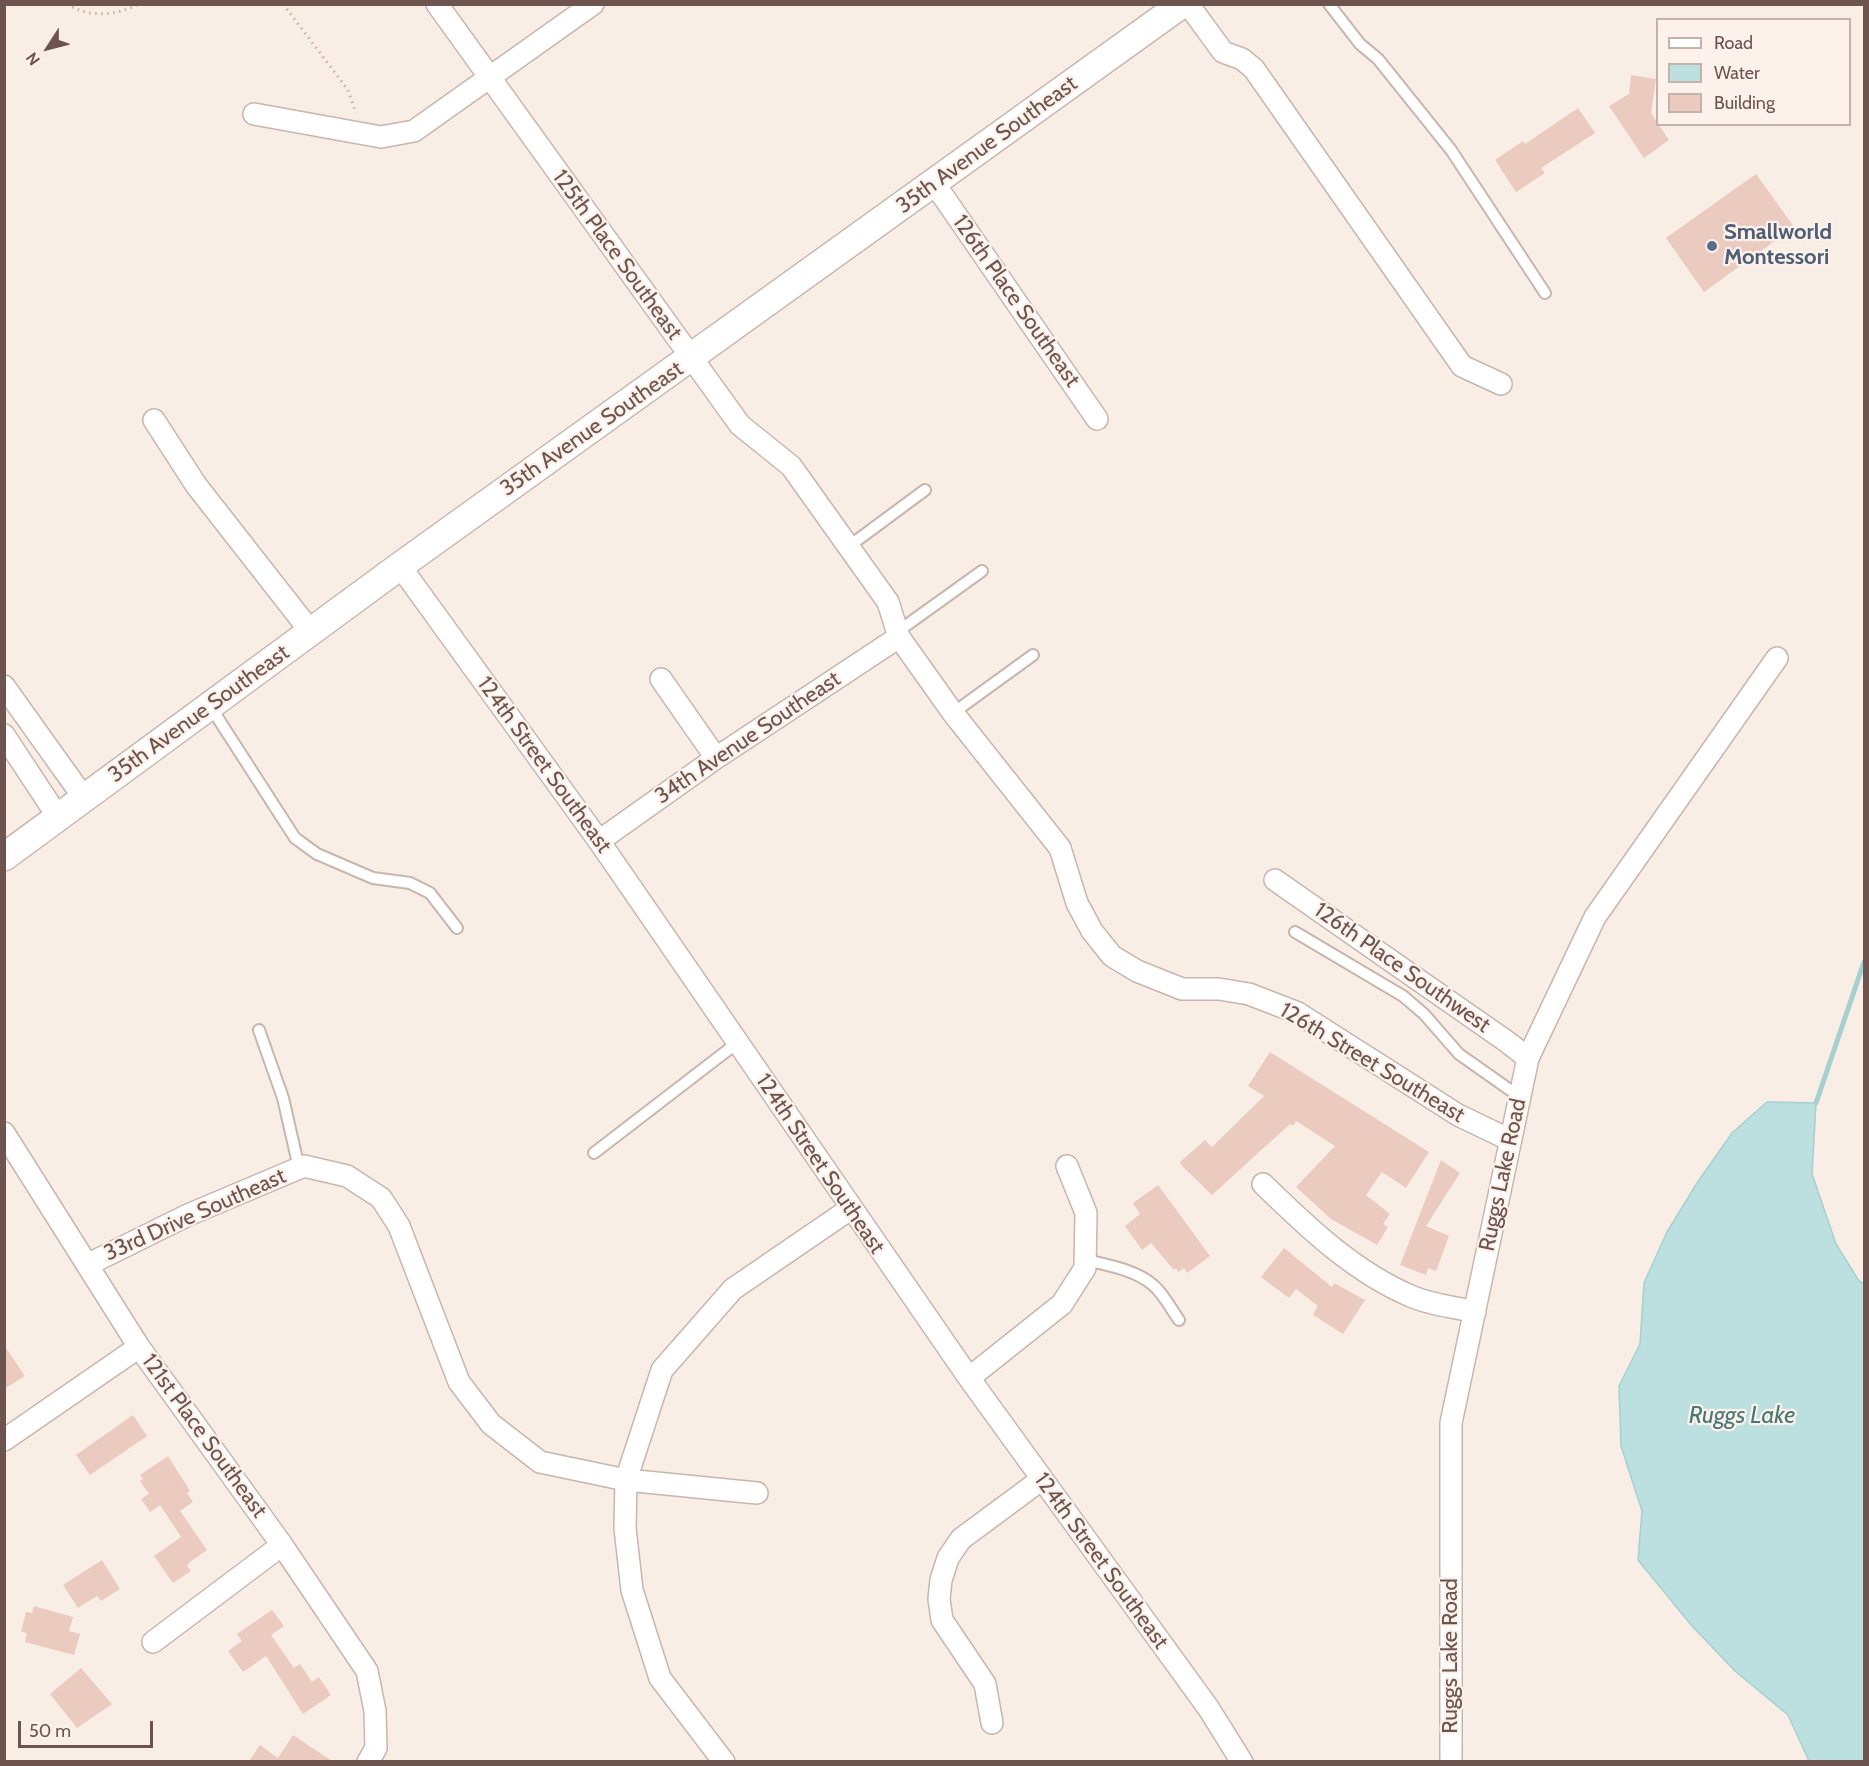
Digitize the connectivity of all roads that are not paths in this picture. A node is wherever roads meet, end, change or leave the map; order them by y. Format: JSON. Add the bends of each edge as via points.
{"nodes":[{"id":1,"x":437,"y":4,"type":"edge"},
{"id":2,"x":593,"y":4,"type":"edge"},
{"id":3,"x":1182,"y":4,"type":"edge"},
{"id":4,"x":1188,"y":4,"type":"edge"},
{"id":5,"x":1329,"y":4,"type":"edge"},
{"id":6,"x":488,"y":77,"type":"junction"},
{"id":7,"x":254,"y":114,"type":"dead end"},
{"id":8,"x":934,"y":183,"type":"junction"},
{"id":9,"x":1545,"y":293,"type":"dead end"},
{"id":10,"x":692,"y":358,"type":"junction"},
{"id":11,"x":1501,"y":384,"type":"dead end"},
{"id":12,"x":1097,"y":419,"type":"dead end"},
{"id":13,"x":154,"y":420,"type":"dead end"},
{"id":14,"x":925,"y":489,"type":"dead end"},
{"id":15,"x":848,"y":547,"type":"junction"},
{"id":16,"x":400,"y":566,"type":"junction"},
{"id":17,"x":982,"y":571,"type":"dead end"},
{"id":18,"x":311,"y":632,"type":"junction"},
{"id":19,"x":898,"y":634,"type":"junction"},
{"id":20,"x":1033,"y":655,"type":"dead end"},
{"id":21,"x":1777,"y":658,"type":"dead end"},
{"id":22,"x":662,"y":679,"type":"dead end"},
{"id":23,"x":4,"y":686,"type":"edge"},
{"id":24,"x":210,"y":706,"type":"junction"},
{"id":25,"x":953,"y":712,"type":"junction"},
{"id":26,"x":4,"y":735,"type":"edge"},
{"id":27,"x":716,"y":758,"type":"junction"},
{"id":28,"x":1013,"y":790,"type":"joint"},
{"id":29,"x":84,"y":798,"type":"junction"},
{"id":30,"x":58,"y":817,"type":"junction"},
{"id":31,"x":599,"y":841,"type":"junction"},
{"id":32,"x":4,"y":857,"type":"edge"},
{"id":33,"x":1275,"y":880,"type":"dead end"},
{"id":34,"x":457,"y":928,"type":"dead end"},
{"id":35,"x":1295,"y":932,"type":"dead end"},
{"id":36,"x":259,"y":1030,"type":"dead end"},
{"id":37,"x":737,"y":1043,"type":"junction"},
{"id":38,"x":1528,"y":1058,"type":"junction"},
{"id":39,"x":1520,"y":1096,"type":"junction"},
{"id":40,"x":4,"y":1133,"type":"edge"},
{"id":41,"x":1510,"y":1140,"type":"junction"},
{"id":42,"x":594,"y":1153,"type":"dead end"},
{"id":43,"x":13,"y":1166,"type":"edge"},
{"id":44,"x":1067,"y":1166,"type":"dead end"},
{"id":45,"x":301,"y":1167,"type":"junction"},
{"id":46,"x":1263,"y":1184,"type":"dead end"},
{"id":47,"x":850,"y":1209,"type":"junction"},
{"id":48,"x":1086,"y":1260,"type":"junction"},
{"id":49,"x":87,"y":1265,"type":"junction"},
{"id":50,"x":1475,"y":1312,"type":"junction"},
{"id":51,"x":1179,"y":1320,"type":"dead end"},
{"id":52,"x":139,"y":1347,"type":"junction"},
{"id":53,"x":969,"y":1378,"type":"junction"},
{"id":54,"x":4,"y":1440,"type":"edge"},
{"id":55,"x":1042,"y":1479,"type":"junction"},
{"id":56,"x":626,"y":1480,"type":"junction"},
{"id":57,"x":757,"y":1493,"type":"dead end"},
{"id":58,"x":282,"y":1545,"type":"junction"},
{"id":59,"x":153,"y":1642,"type":"dead end"},
{"id":60,"x":992,"y":1723,"type":"dead end"},
{"id":61,"x":372,"y":1755,"type":"edge"},
{"id":62,"x":724,"y":1761,"type":"edge"},
{"id":63,"x":1242,"y":1761,"type":"edge"},
{"id":64,"x":1451,"y":1761,"type":"edge"}],
"edges":[{"from":1,"to":6,"type":"street","name":"125th Place Southeast"},
{"from":2,"to":6,"type":"street"},
{"from":3,"to":8,"type":"street","name":"35th Avenue Southeast"},
{"from":4,"to":11,"type":"street","via":[[1223,52],[1254,69],[1462,366]]},
{"from":5,"to":9,"type":"lane","via":[[1451,150]]},
{"from":6,"to":7,"type":"street","via":[[414,131],[381,137]]},
{"from":6,"to":10,"type":"street","name":"125th Place Southeast"},
{"from":8,"to":10,"type":"street","name":"35th Avenue Southeast"},
{"from":8,"to":12,"type":"street","name":"126th Place Southeast"},
{"from":10,"to":15,"type":"street","name":"125th Place Southeast","via":[[740,425],[791,466]]},
{"from":10,"to":16,"type":"street","name":"35th Avenue Southeast"},
{"from":13,"to":18,"type":"street","via":[[196,485]]},
{"from":14,"to":15,"type":"lane"},
{"from":15,"to":19,"type":"street","name":"125th Place Southeast","via":[[888,602]]},
{"from":16,"to":18,"type":"street","name":"35th Avenue Southeast"},
{"from":16,"to":31,"type":"street","name":"124th Street Southeast"},
{"from":17,"to":19,"type":"lane"},
{"from":18,"to":24,"type":"street","name":"35th Avenue Southeast"},
{"from":19,"to":25,"type":"street","name":"125th Place Southeast"},
{"from":19,"to":27,"type":"street","name":"34th Avenue Southeast"},
{"from":20,"to":25,"type":"lane"},
{"from":21,"to":38,"type":"street","name":"Ruggs Lake Road","via":[[1595,916]]},
{"from":22,"to":27,"type":"street"},
{"from":23,"to":29,"type":"street"},
{"from":24,"to":29,"type":"street","name":"35th Avenue Southeast"},
{"from":24,"to":34,"type":"lane","via":[[295,838],[317,854],[373,878],[410,883],[430,893]]},
{"from":25,"to":28,"type":"street","name":"125th Place Southeast"},
{"from":26,"to":30,"type":"street"},
{"from":27,"to":31,"type":"street","name":"34th Avenue Southeast"},
{"from":28,"to":41,"type":"street","name":"126th Street Southeast","via":[[1060,848],[1077,903],[1112,956],[1182,989],[1249,994],[1298,1013],[1458,1115]]},
{"from":29,"to":30,"type":"street","name":"35th Avenue Southeast"},
{"from":30,"to":32,"type":"street","name":"35th Avenue Southeast"},
{"from":31,"to":37,"type":"street","name":"124th Street Southeast"},
{"from":33,"to":38,"type":"street","name":"126th Place Southwest"},
{"from":35,"to":39,"type":"lane","via":[[1402,996],[1466,1059]]},
{"from":36,"to":45,"type":"lane","via":[[283,1098]]},
{"from":37,"to":42,"type":"lane"},
{"from":37,"to":47,"type":"street","name":"124th Street Southeast"},
{"from":38,"to":39,"type":"street","name":"Ruggs Lake Road"},
{"from":39,"to":41,"type":"street","name":"Ruggs Lake Road"},
{"from":40,"to":43,"type":"street","name":"121st Place Southeast"},
{"from":41,"to":50,"type":"street","name":"Ruggs Lake Road"},
{"from":43,"to":49,"type":"street","name":"121st Place Southeast"},
{"from":44,"to":48,"type":"street","via":[[1086,1213]]},
{"from":45,"to":49,"type":"street","name":"33rd Drive Southeast","via":[[188,1215]]},
{"from":45,"to":56,"type":"street","via":[[347,1176],[381,1197],[399,1226],[459,1382],[491,1424],[540,1462]]},
{"from":46,"to":50,"type":"street","via":[[1309,1228],[1382,1282],[1415,1298]]},
{"from":47,"to":53,"type":"street","name":"124th Street Southeast"},
{"from":47,"to":56,"type":"street","via":[[734,1289],[662,1370]]},
{"from":48,"to":51,"type":"lane","via":[[1111,1266],[1155,1286]]},
{"from":48,"to":53,"type":"street","via":[[1062,1304]]},
{"from":49,"to":52,"type":"street","name":"121st Place Southeast"},
{"from":50,"to":64,"type":"street","name":"Ruggs Lake Road","via":[[1450,1423]]},
{"from":52,"to":54,"type":"street"},
{"from":52,"to":58,"type":"street","name":"121st Place Southeast"},
{"from":53,"to":55,"type":"street","name":"124th Street Southeast"},
{"from":55,"to":60,"type":"street","via":[[961,1539],[948,1558],[941,1580],[942,1620],[985,1684]]},
{"from":55,"to":63,"type":"street","name":"124th Street Southeast","via":[[1209,1709]]},
{"from":56,"to":57,"type":"street"},
{"from":56,"to":62,"type":"street","via":[[625,1528],[632,1590],[660,1678]]},
{"from":58,"to":59,"type":"street"},
{"from":58,"to":61,"type":"street","name":"121st Place Southeast","via":[[367,1671],[375,1711]]}]}
